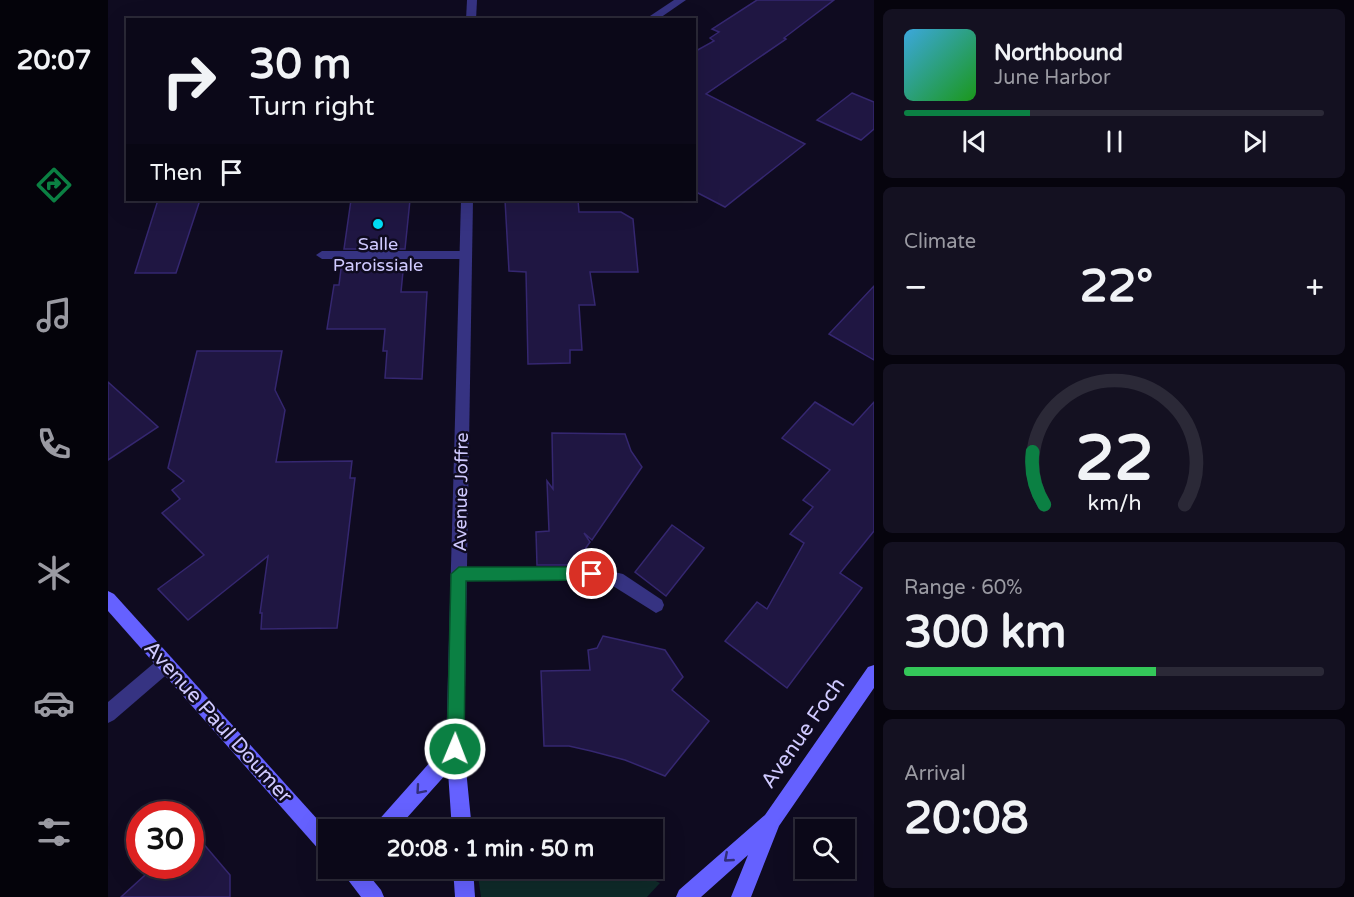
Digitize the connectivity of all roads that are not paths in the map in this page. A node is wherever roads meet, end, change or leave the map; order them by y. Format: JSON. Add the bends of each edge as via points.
{"nodes":[{"id":1,"x":472,"y":0,"type":"edge"},
{"id":2,"x":681,"y":0,"type":"edge"},
{"id":3,"x":471,"y":18,"type":"edge"},
{"id":4,"x":653,"y":18,"type":"edge"},
{"id":5,"x":467,"y":201,"type":"edge"},
{"id":6,"x":322,"y":255,"type":"dead end"},
{"id":7,"x":466,"y":255,"type":"junction"},
{"id":8,"x":459,"y":574,"type":"junction"},
{"id":9,"x":108,"y":599,"type":"edge"},
{"id":10,"x":656,"y":605,"type":"dead end"},
{"id":11,"x":166,"y":664,"type":"junction"},
{"id":12,"x":874,"y":673,"type":"edge"},
{"id":13,"x":108,"y":714,"type":"edge"},
{"id":14,"x":455,"y":749,"type":"junction"},
{"id":15,"x":393,"y":819,"type":"edge"},
{"id":16,"x":461,"y":819,"type":"edge"},
{"id":17,"x":772,"y":820,"type":"junction"},
{"id":18,"x":318,"y":834,"type":"edge"},
{"id":19,"x":358,"y":879,"type":"edge"},
{"id":20,"x":464,"y":879,"type":"edge"},
{"id":21,"x":374,"y":897,"type":"edge"},
{"id":22,"x":465,"y":897,"type":"edge"},
{"id":23,"x":686,"y":897,"type":"edge"},
{"id":24,"x":741,"y":897,"type":"edge"}],
"edges":[{"from":1,"to":3,"type":"street"},
{"from":2,"to":4,"type":"street"},
{"from":5,"to":7,"type":"street","name":"Avenue Joffre"},
{"from":6,"to":7,"type":"street"},
{"from":7,"to":8,"type":"street","name":"Avenue Joffre"},
{"from":8,"to":10,"type":"street","via":[[592,574],[617,579]]},
{"from":8,"to":14,"type":"street","name":"Avenue Joffre"},
{"from":9,"to":11,"type":"street","name":"Avenue Paul Doumer"},
{"from":11,"to":13,"type":"street"},
{"from":11,"to":18,"type":"street","name":"Avenue Paul Doumer"},
{"from":12,"to":17,"type":"street","name":"Avenue Foch"},
{"from":14,"to":15,"type":"street","one_way":true},
{"from":14,"to":16,"type":"street"},
{"from":17,"to":23,"type":"street","name":"Avenue Foch","one_way":true},
{"from":17,"to":24,"type":"street","name":"Avenue Foch"},
{"from":19,"to":21,"type":"street"},
{"from":20,"to":22,"type":"street"}]}
